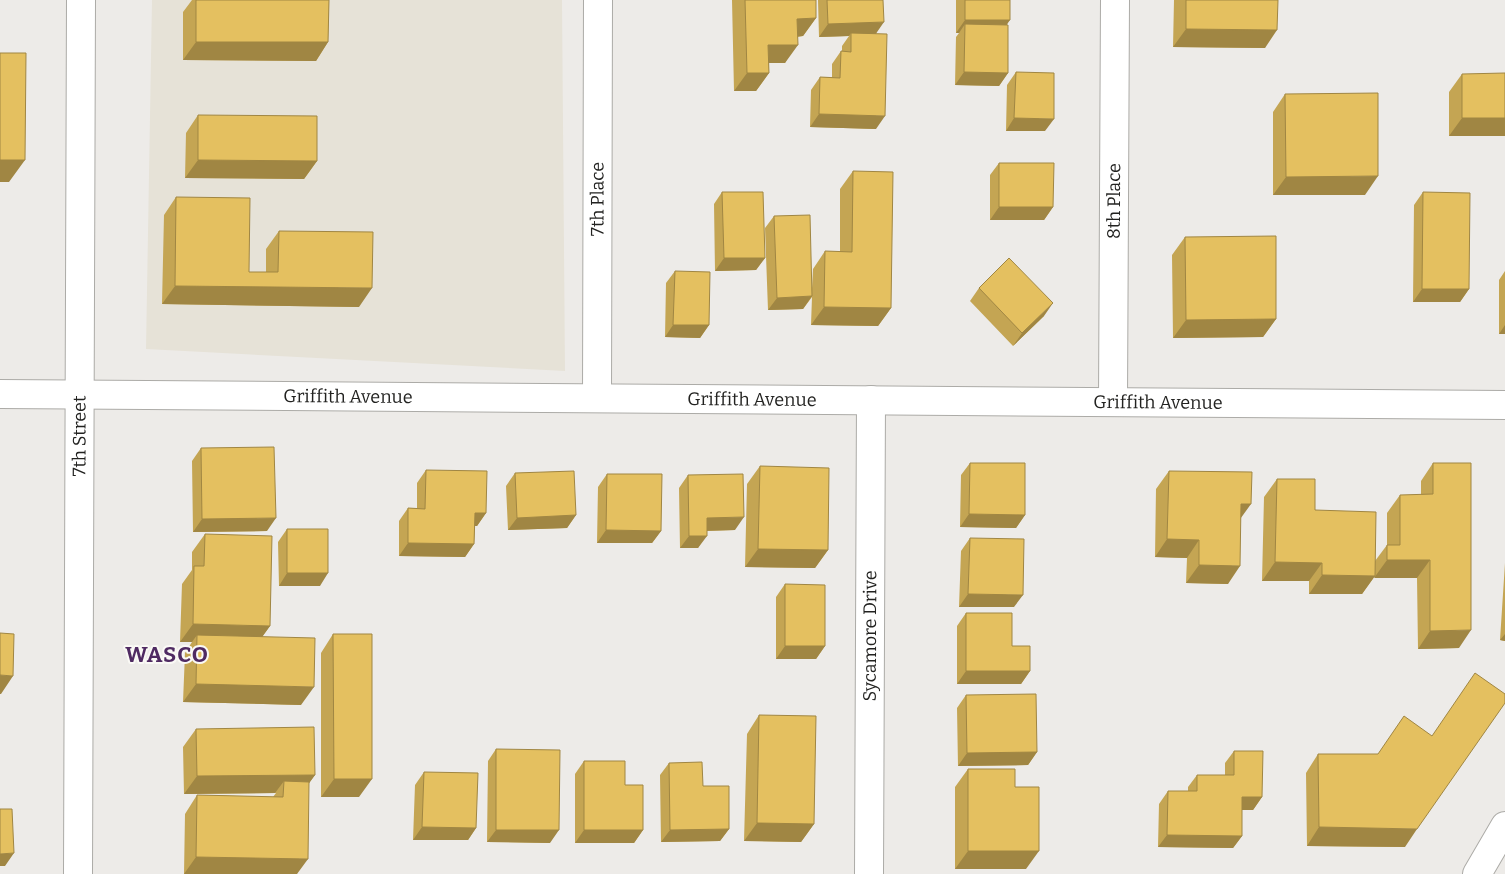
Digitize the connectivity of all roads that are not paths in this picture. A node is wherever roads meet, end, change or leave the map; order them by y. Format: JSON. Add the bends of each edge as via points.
{"nodes":[{"id":1,"x":80,"y":0,"type":"edge"},
{"id":2,"x":598,"y":0,"type":"edge"},
{"id":3,"x":1114,"y":0,"type":"edge"},
{"id":4,"x":0,"y":394,"type":"edge"},
{"id":5,"x":79,"y":394,"type":"junction"},
{"id":6,"x":597,"y":398,"type":"junction"},
{"id":7,"x":871,"y":400,"type":"junction"},
{"id":8,"x":1113,"y":402,"type":"junction"},
{"id":9,"x":1505,"y":405,"type":"edge"},
{"id":10,"x":1505,"y":826,"type":"edge"},
{"id":11,"x":78,"y":874,"type":"edge"},
{"id":12,"x":869,"y":874,"type":"edge"},
{"id":13,"x":1477,"y":874,"type":"edge"}],
"edges":[{"from":1,"to":5,"type":"street","name":"7th Street"},
{"from":2,"to":6,"type":"street","name":"7th Place"},
{"from":3,"to":8,"type":"street","name":"8th Place"},
{"from":4,"to":5,"type":"street","name":"Griffith Avenue"},
{"from":5,"to":6,"type":"street","name":"Griffith Avenue"},
{"from":5,"to":11,"type":"street","name":"7th Street"},
{"from":6,"to":7,"type":"street","name":"Griffith Avenue"},
{"from":7,"to":8,"type":"street","name":"Griffith Avenue"},
{"from":7,"to":12,"type":"street","name":"Sycamore Drive"},
{"from":8,"to":9,"type":"street","name":"Griffith Avenue"},
{"from":10,"to":13,"type":"street"}]}
